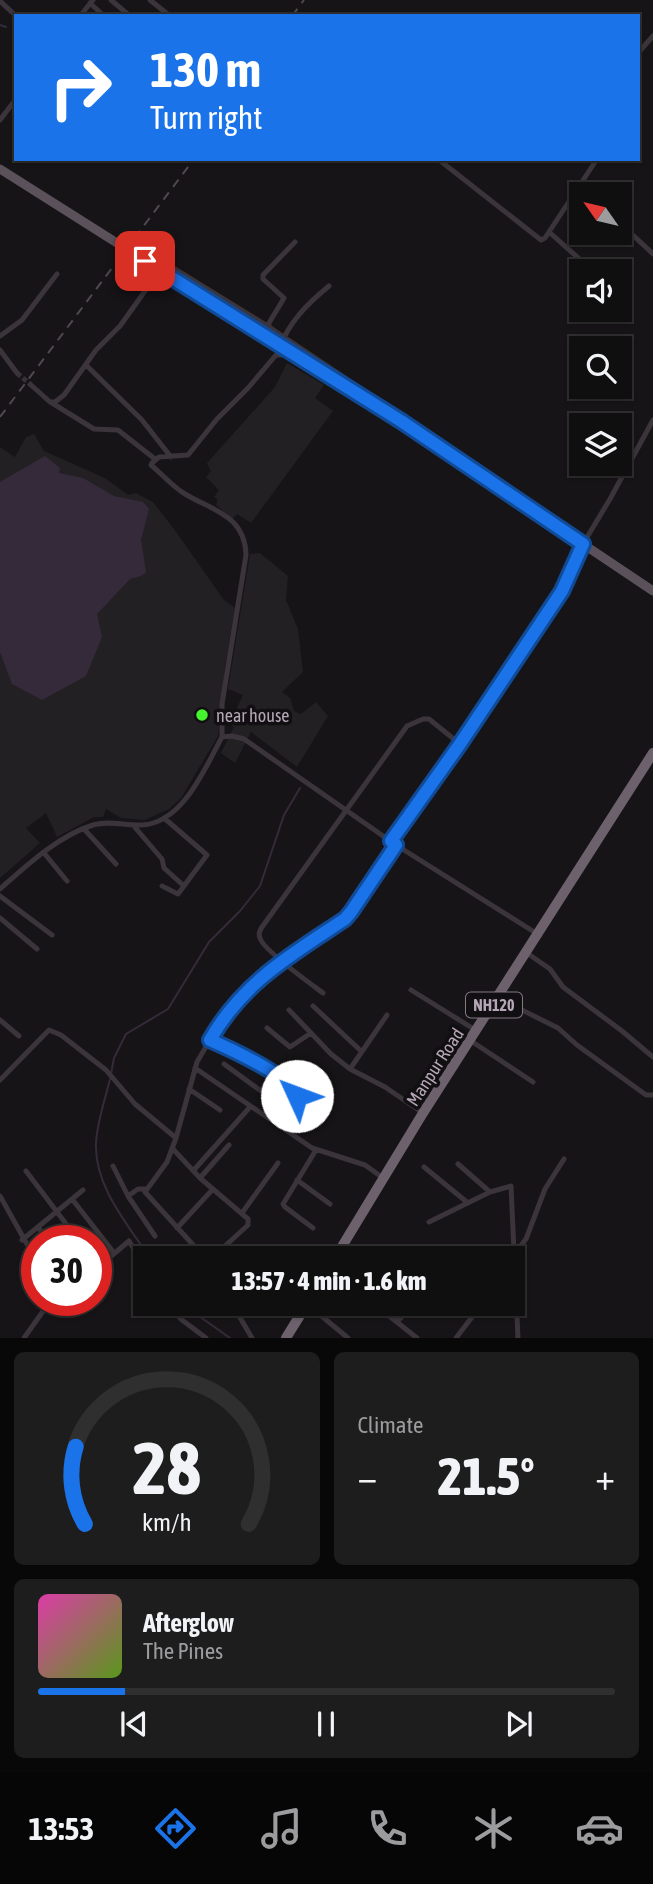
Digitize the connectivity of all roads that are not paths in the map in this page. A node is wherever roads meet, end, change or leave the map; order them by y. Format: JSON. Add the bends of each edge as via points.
{"nodes":[{"id":1,"x":111,"y":0,"type":"edge"},
{"id":2,"x":149,"y":0,"type":"edge"},
{"id":3,"x":0,"y":1,"type":"edge"},
{"id":4,"x":14,"y":14,"type":"edge"},
{"id":5,"x":128,"y":14,"type":"edge"},
{"id":6,"x":167,"y":14,"type":"edge"},
{"id":7,"x":653,"y":36,"type":"edge"},
{"id":8,"x":640,"y":51,"type":"edge"},
{"id":9,"x":14,"y":102,"type":"edge"},
{"id":10,"x":0,"y":120,"type":"edge"},
{"id":11,"x":440,"y":161,"type":"edge"},
{"id":12,"x":596,"y":161,"type":"edge"},
{"id":13,"x":0,"y":169,"type":"edge"},
{"id":14,"x":582,"y":182,"type":"edge"},
{"id":15,"x":569,"y":201,"type":"edge"},
{"id":16,"x":549,"y":232,"type":"junction"},
{"id":17,"x":632,"y":234,"type":"edge"},
{"id":18,"x":295,"y":242,"type":"dead end"},
{"id":19,"x":653,"y":254,"type":"edge"},
{"id":20,"x":579,"y":259,"type":"edge"},
{"id":21,"x":57,"y":274,"type":"dead end"},
{"id":22,"x":328,"y":286,"type":"dead end"},
{"id":23,"x":270,"y":327,"type":"junction"},
{"id":24,"x":0,"y":336,"type":"edge"},
{"id":25,"x":283,"y":337,"type":"junction"},
{"id":26,"x":0,"y":350,"type":"edge"},
{"id":27,"x":276,"y":355,"type":"junction"},
{"id":28,"x":86,"y":365,"type":"junction"},
{"id":29,"x":17,"y":373,"type":"tunnel mouth"},
{"id":30,"x":31,"y":385,"type":"tunnel mouth"},
{"id":31,"x":52,"y":403,"type":"junction"},
{"id":32,"x":653,"y":420,"type":"edge"},
{"id":33,"x":426,"y":438,"type":"junction"},
{"id":34,"x":444,"y":452,"type":"junction"},
{"id":35,"x":171,"y":457,"type":"junction"},
{"id":36,"x":155,"y":459,"type":"junction"},
{"id":37,"x":583,"y":544,"type":"junction"},
{"id":38,"x":653,"y":591,"type":"edge"},
{"id":39,"x":222,"y":737,"type":"junction"},
{"id":40,"x":460,"y":744,"type":"junction"},
{"id":41,"x":653,"y":753,"type":"edge"},
{"id":42,"x":346,"y":812,"type":"junction"},
{"id":43,"x":164,"y":818,"type":"junction"},
{"id":44,"x":134,"y":825,"type":"junction"},
{"id":45,"x":84,"y":829,"type":"junction"},
{"id":46,"x":394,"y":843,"type":"junction"},
{"id":47,"x":44,"y":853,"type":"junction"},
{"id":48,"x":116,"y":864,"type":"dead end"},
{"id":49,"x":67,"y":881,"type":"dead end"},
{"id":50,"x":184,"y":886,"type":"junction"},
{"id":51,"x":162,"y":887,"type":"dead end"},
{"id":52,"x":0,"y":889,"type":"edge"},
{"id":53,"x":0,"y":896,"type":"edge"},
{"id":54,"x":0,"y":918,"type":"edge"},
{"id":55,"x":52,"y":935,"type":"dead end"},
{"id":56,"x":539,"y":935,"type":"junction"},
{"id":57,"x":37,"y":950,"type":"dead end"},
{"id":58,"x":527,"y":953,"type":"junction"},
{"id":59,"x":282,"y":961,"type":"junction"},
{"id":60,"x":411,"y":990,"type":"dead end"},
{"id":61,"x":323,"y":993,"type":"dead end"},
{"id":62,"x":498,"y":998,"type":"junction"},
{"id":63,"x":313,"y":1006,"type":"dead end"},
{"id":64,"x":289,"y":1010,"type":"dead end"},
{"id":65,"x":387,"y":1015,"type":"dead end"},
{"id":66,"x":0,"y":1020,"type":"edge"},
{"id":67,"x":267,"y":1028,"type":"dead end"},
{"id":68,"x":477,"y":1031,"type":"junction"},
{"id":69,"x":311,"y":1033,"type":"junction"},
{"id":70,"x":19,"y":1036,"type":"dead end"},
{"id":71,"x":210,"y":1040,"type":"junction"},
{"id":72,"x":471,"y":1041,"type":"junction"},
{"id":73,"x":361,"y":1051,"type":"junction"},
{"id":74,"x":653,"y":1057,"type":"edge"},
{"id":75,"x":224,"y":1063,"type":"dead end"},
{"id":76,"x":195,"y":1068,"type":"junction"},
{"id":77,"x":350,"y":1069,"type":"junction"},
{"id":78,"x":274,"y":1073,"type":"junction"},
{"id":79,"x":0,"y":1080,"type":"edge"},
{"id":80,"x":533,"y":1082,"type":"dead end"},
{"id":81,"x":189,"y":1089,"type":"junction"},
{"id":82,"x":653,"y":1095,"type":"edge"},
{"id":83,"x":250,"y":1107,"type":"junction"},
{"id":84,"x":220,"y":1110,"type":"dead end"},
{"id":85,"x":424,"y":1113,"type":"junction"},
{"id":86,"x":277,"y":1124,"type":"junction"},
{"id":87,"x":176,"y":1138,"type":"junction"},
{"id":88,"x":229,"y":1145,"type":"dead end"},
{"id":89,"x":172,"y":1148,"type":"junction"},
{"id":90,"x":316,"y":1150,"type":"junction"},
{"id":91,"x":564,"y":1159,"type":"dead end"},
{"id":92,"x":278,"y":1163,"type":"dead end"},
{"id":93,"x":458,"y":1164,"type":"dead end"},
{"id":94,"x":113,"y":1166,"type":"dead end"},
{"id":95,"x":424,"y":1167,"type":"dead end"},
{"id":96,"x":26,"y":1171,"type":"dead end"},
{"id":97,"x":193,"y":1171,"type":"junction"},
{"id":98,"x":200,"y":1178,"type":"junction"},
{"id":99,"x":383,"y":1178,"type":"junction"},
{"id":100,"x":297,"y":1180,"type":"junction"},
{"id":101,"x":146,"y":1189,"type":"junction"},
{"id":102,"x":213,"y":1189,"type":"junction"},
{"id":103,"x":83,"y":1190,"type":"dead end"},
{"id":104,"x":490,"y":1192,"type":"junction"},
{"id":105,"x":0,"y":1196,"type":"edge"},
{"id":106,"x":128,"y":1196,"type":"junction"},
{"id":107,"x":72,"y":1199,"type":"junction"},
{"id":108,"x":468,"y":1203,"type":"junction"},
{"id":109,"x":330,"y":1204,"type":"dead end"},
{"id":110,"x":58,"y":1212,"type":"junction"},
{"id":111,"x":242,"y":1213,"type":"junction"},
{"id":112,"x":429,"y":1222,"type":"dead end"},
{"id":113,"x":41,"y":1225,"type":"edge"},
{"id":114,"x":67,"y":1225,"type":"edge"},
{"id":115,"x":177,"y":1228,"type":"junction"},
{"id":116,"x":313,"y":1228,"type":"dead end"},
{"id":117,"x":155,"y":1236,"type":"dead end"},
{"id":118,"x":21,"y":1238,"type":"edge"},
{"id":119,"x":194,"y":1246,"type":"edge"},
{"id":120,"x":225,"y":1246,"type":"edge"},
{"id":121,"x":342,"y":1246,"type":"edge"},
{"id":122,"x":513,"y":1246,"type":"edge"},
{"id":123,"x":522,"y":1246,"type":"edge"},
{"id":124,"x":133,"y":1248,"type":"edge"},
{"id":125,"x":114,"y":1253,"type":"joint"},
{"id":126,"x":40,"y":1316,"type":"edge"},
{"id":127,"x":178,"y":1316,"type":"edge"},
{"id":128,"x":239,"y":1316,"type":"edge"},
{"id":129,"x":300,"y":1316,"type":"edge"},
{"id":130,"x":321,"y":1316,"type":"edge"},
{"id":131,"x":389,"y":1316,"type":"edge"},
{"id":132,"x":402,"y":1316,"type":"edge"},
{"id":133,"x":473,"y":1316,"type":"edge"},
{"id":134,"x":517,"y":1316,"type":"edge"},
{"id":135,"x":397,"y":1322,"type":"junction"},
{"id":136,"x":24,"y":1338,"type":"edge"},
{"id":137,"x":206,"y":1338,"type":"edge"},
{"id":138,"x":251,"y":1338,"type":"edge"},
{"id":139,"x":286,"y":1338,"type":"edge"},
{"id":140,"x":348,"y":1338,"type":"edge"},
{"id":141,"x":416,"y":1338,"type":"edge"},
{"id":142,"x":456,"y":1338,"type":"edge"},
{"id":143,"x":518,"y":1338,"type":"edge"}],
"edges":[{"from":1,"to":5,"type":"street"},
{"from":2,"to":6,"type":"street"},
{"from":3,"to":4,"type":"street"},
{"from":7,"to":8,"type":"street"},
{"from":9,"to":10,"type":"street"},
{"from":11,"to":16,"type":"street","via":[[537,239]]},
{"from":12,"to":14,"type":"street"},
{"from":13,"to":33,"type":"main road","bridge":true},
{"from":15,"to":16,"type":"street"},
{"from":16,"to":20,"type":"street"},
{"from":17,"to":19,"type":"street"},
{"from":18,"to":23,"type":"street","via":[[262,275],[284,298]]},
{"from":21,"to":24,"type":"street","via":[[22,320]]},
{"from":22,"to":25,"type":"street","via":[[302,310]]},
{"from":23,"to":25,"type":"street"},
{"from":23,"to":28,"type":"street","via":[[165,263]]},
{"from":25,"to":27,"type":"street"},
{"from":25,"to":33,"type":"street","via":[[417,426]]},
{"from":26,"to":29,"type":"street"},
{"from":27,"to":34,"type":"street","via":[[284,355],[331,382],[413,438]]},
{"from":27,"to":35,"type":"street","via":[[191,452]]},
{"from":28,"to":31,"type":"street","via":[[64,395]]},
{"from":28,"to":35,"type":"street","via":[[142,420]]},
{"from":30,"to":31,"type":"street"},
{"from":31,"to":36,"type":"street","via":[[94,429],[117,429]]},
{"from":32,"to":37,"type":"street"},
{"from":33,"to":34,"type":"main road"},
{"from":34,"to":37,"type":"main road"},
{"from":35,"to":36,"type":"street"},
{"from":36,"to":39,"type":"street","via":[[151,465],[184,494],[236,524],[244,538],[246,555],[222,704]]},
{"from":37,"to":38,"type":"main road"},
{"from":37,"to":40,"type":"street","via":[[562,591]]},
{"from":39,"to":42,"type":"street","via":[[244,739]]},
{"from":39,"to":43,"type":"street","via":[[186,797]]},
{"from":40,"to":42,"type":"street","via":[[429,719],[407,726]]},
{"from":40,"to":46,"type":"street"},
{"from":41,"to":56,"type":"highway","name":"Manpur Road","number":"NH120"},
{"from":42,"to":46,"type":"street"},
{"from":42,"to":59,"type":"street","via":[[262,927],[261,941]]},
{"from":43,"to":44,"type":"street"},
{"from":43,"to":50,"type":"street","via":[[207,854]]},
{"from":44,"to":45,"type":"street","via":[[108,822]]},
{"from":44,"to":50,"type":"street","via":[[162,860],[163,868]]},
{"from":45,"to":47,"type":"street"},
{"from":45,"to":48,"type":"street"},
{"from":46,"to":56,"type":"street"},
{"from":46,"to":59,"type":"street","via":[[345,919]]},
{"from":47,"to":49,"type":"street"},
{"from":47,"to":52,"type":"street"},
{"from":50,"to":51,"type":"street","via":[[177,895]]},
{"from":53,"to":55,"type":"street"},
{"from":54,"to":57,"type":"street"},
{"from":56,"to":58,"type":"highway","name":"Manpur Road","number":"NH120"},
{"from":58,"to":62,"type":"highway","name":"Manpur Road","number":"NH120"},
{"from":58,"to":74,"type":"street"},
{"from":59,"to":61,"type":"street"},
{"from":59,"to":71,"type":"street","via":[[247,989]]},
{"from":60,"to":68,"type":"street"},
{"from":62,"to":68,"type":"highway","name":"Manpur Road","number":"NH120"},
{"from":62,"to":82,"type":"street","via":[[558,1028],[646,1095]]},
{"from":63,"to":73,"type":"street"},
{"from":64,"to":69,"type":"street"},
{"from":65,"to":73,"type":"street"},
{"from":66,"to":70,"type":"street"},
{"from":67,"to":69,"type":"street","via":[[290,1047]]},
{"from":68,"to":72,"type":"highway","name":"Manpur Road","number":"NH120"},
{"from":69,"to":77,"type":"street"},
{"from":71,"to":76,"type":"street"},
{"from":71,"to":78,"type":"street"},
{"from":72,"to":80,"type":"street"},
{"from":72,"to":85,"type":"highway","name":"Manpur Road","number":"NH120"},
{"from":73,"to":77,"type":"street"},
{"from":75,"to":78,"type":"street","via":[[261,1091]]},
{"from":76,"to":81,"type":"street"},
{"from":76,"to":83,"type":"street"},
{"from":77,"to":85,"type":"street"},
{"from":78,"to":86,"type":"street","via":[[298,1094]]},
{"from":79,"to":87,"type":"street","via":[[48,1030],[106,1070],[122,1092]]},
{"from":81,"to":84,"type":"street"},
{"from":81,"to":87,"type":"street"},
{"from":83,"to":86,"type":"street"},
{"from":83,"to":97,"type":"street"},
{"from":85,"to":99,"type":"highway","name":"Manpur Road","number":"NH120"},
{"from":86,"to":90,"type":"street"},
{"from":87,"to":89,"type":"street"},
{"from":88,"to":98,"type":"street"},
{"from":89,"to":97,"type":"street"},
{"from":89,"to":101,"type":"street"},
{"from":90,"to":99,"type":"street","via":[[365,1165]]},
{"from":90,"to":100,"type":"street"},
{"from":91,"to":123,"type":"street","via":[[545,1189]]},
{"from":92,"to":111,"type":"street"},
{"from":93,"to":104,"type":"street"},
{"from":94,"to":106,"type":"street"},
{"from":95,"to":108,"type":"street"},
{"from":96,"to":110,"type":"street"},
{"from":97,"to":98,"type":"street"},
{"from":98,"to":102,"type":"street"},
{"from":99,"to":121,"type":"highway","name":"Manpur Road","number":"NH120"},
{"from":100,"to":109,"type":"street"},
{"from":100,"to":116,"type":"street","via":[[284,1206]]},
{"from":101,"to":106,"type":"street"},
{"from":101,"to":115,"type":"street","via":[[146,1195]]},
{"from":102,"to":111,"type":"street"},
{"from":102,"to":115,"type":"street"},
{"from":103,"to":107,"type":"street"},
{"from":104,"to":108,"type":"street"},
{"from":104,"to":122,"type":"street","via":[[511,1187]]},
{"from":105,"to":118,"type":"street"},
{"from":106,"to":117,"type":"street"},
{"from":107,"to":110,"type":"street"},
{"from":107,"to":125,"type":"street"},
{"from":108,"to":112,"type":"street"},
{"from":110,"to":113,"type":"street"},
{"from":110,"to":114,"type":"street"},
{"from":111,"to":120,"type":"street","via":[[248,1224]]},
{"from":115,"to":119,"type":"street"},
{"from":124,"to":125,"type":"street","via":[[129,1241]]},
{"from":126,"to":136,"type":"street"},
{"from":127,"to":137,"type":"street"},
{"from":128,"to":138,"type":"street"},
{"from":129,"to":139,"type":"highway"},
{"from":130,"to":140,"type":"street"},
{"from":131,"to":135,"type":"street"},
{"from":132,"to":135,"type":"street"},
{"from":133,"to":142,"type":"street"},
{"from":134,"to":143,"type":"street"},
{"from":135,"to":141,"type":"street"}]}
